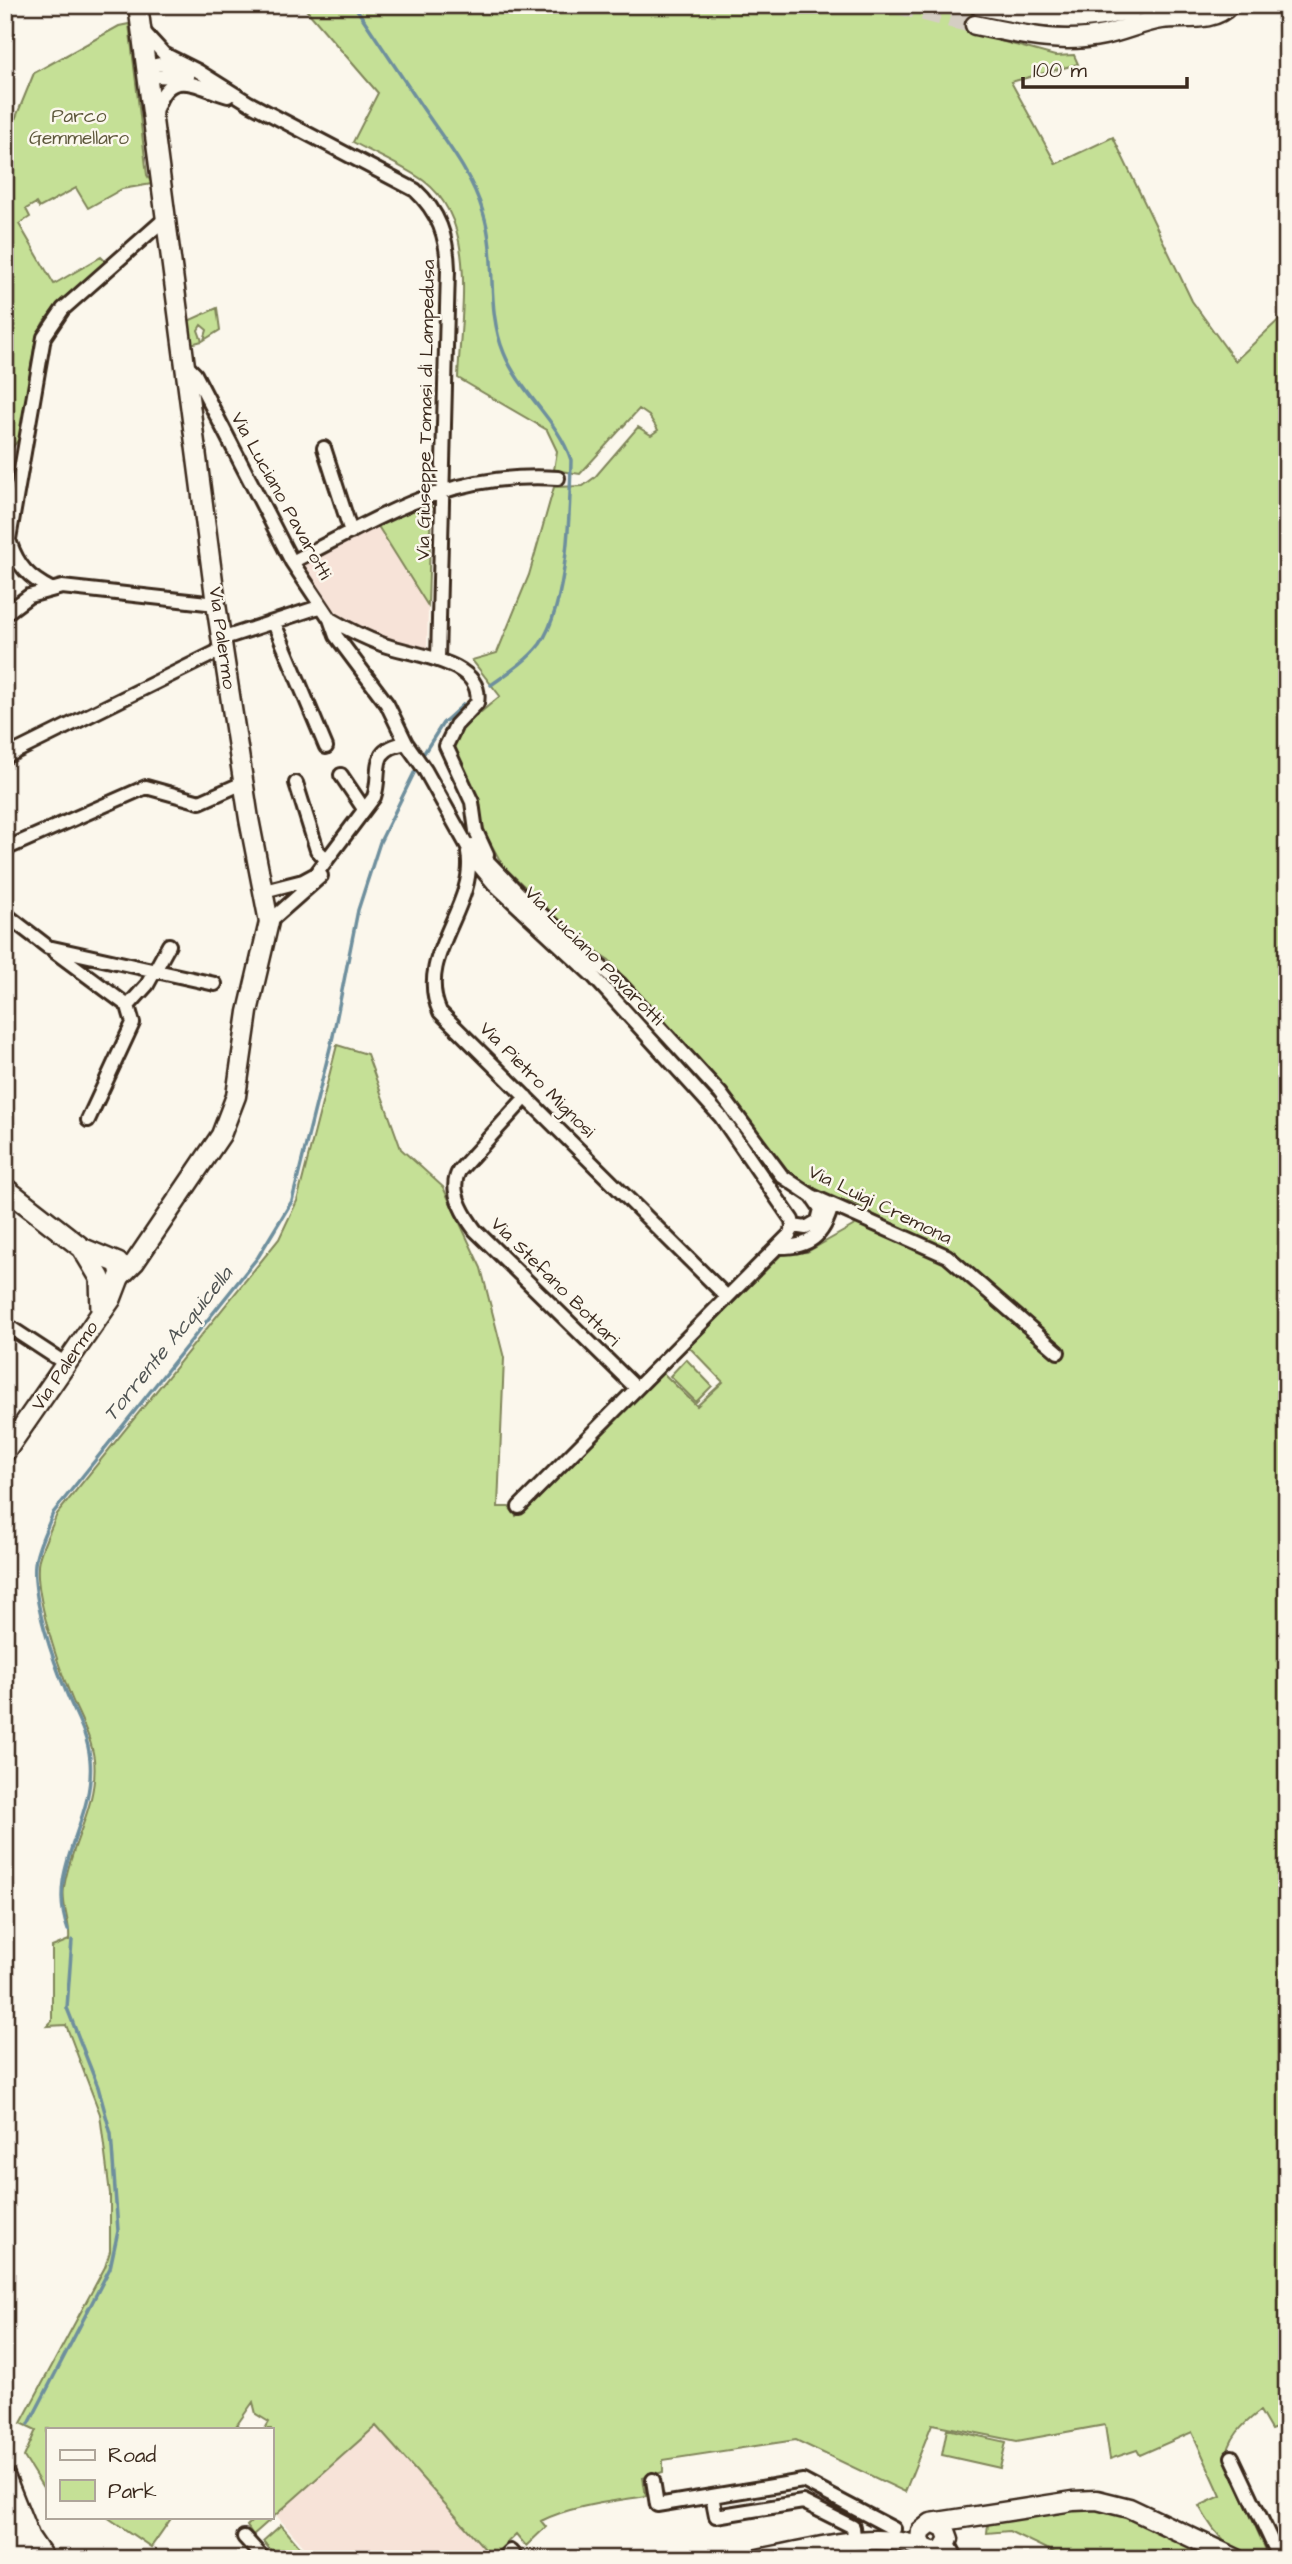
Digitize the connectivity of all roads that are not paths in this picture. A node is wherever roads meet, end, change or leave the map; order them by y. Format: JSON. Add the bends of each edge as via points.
{"nodes":[{"id":1,"x":138,"y":5,"type":"edge"},
{"id":2,"x":1140,"y":5,"type":"edge"},
{"id":3,"x":1229,"y":5,"type":"edge"},
{"id":4,"x":980,"y":6,"type":"tunnel mouth"},
{"id":5,"x":975,"y":25,"type":"tunnel mouth"},
{"id":6,"x":141,"y":28,"type":"junction"},
{"id":7,"x":147,"y":71,"type":"junction"},
{"id":8,"x":210,"y":80,"type":"junction"},
{"id":9,"x":228,"y":96,"type":"junction"},
{"id":10,"x":249,"y":103,"type":"junction"},
{"id":11,"x":153,"y":118,"type":"junction"},
{"id":12,"x":167,"y":217,"type":"junction"},
{"id":13,"x":186,"y":365,"type":"junction"},
{"id":14,"x":324,"y":447,"type":"dead end"},
{"id":15,"x":558,"y":478,"type":"dead end"},
{"id":16,"x":445,"y":490,"type":"junction"},
{"id":17,"x":351,"y":532,"type":"junction"},
{"id":18,"x":10,"y":543,"type":"junction"},
{"id":19,"x":5,"y":562,"type":"edge"},
{"id":20,"x":292,"y":562,"type":"junction"},
{"id":21,"x":51,"y":589,"type":"junction"},
{"id":22,"x":216,"y":604,"type":"junction"},
{"id":23,"x":319,"y":607,"type":"junction"},
{"id":24,"x":5,"y":614,"type":"edge"},
{"id":25,"x":330,"y":619,"type":"junction"},
{"id":26,"x":274,"y":623,"type":"junction"},
{"id":27,"x":222,"y":644,"type":"junction"},
{"id":28,"x":438,"y":659,"type":"junction"},
{"id":29,"x":406,"y":743,"type":"junction"},
{"id":30,"x":326,"y":747,"type":"dead end"},
{"id":31,"x":5,"y":757,"type":"edge"},
{"id":32,"x":341,"y":775,"type":"dead end"},
{"id":33,"x":243,"y":783,"type":"junction"},
{"id":34,"x":296,"y":783,"type":"dead end"},
{"id":35,"x":364,"y":809,"type":"junction"},
{"id":36,"x":473,"y":819,"type":"junction"},
{"id":37,"x":460,"y":833,"type":"junction"},
{"id":38,"x":5,"y":849,"type":"edge"},
{"id":39,"x":327,"y":860,"type":"junction"},
{"id":40,"x":474,"y":865,"type":"junction"},
{"id":41,"x":496,"y":869,"type":"junction"},
{"id":42,"x":264,"y":891,"type":"junction"},
{"id":43,"x":5,"y":914,"type":"edge"},
{"id":44,"x":269,"y":922,"type":"junction"},
{"id":45,"x":169,"y":945,"type":"dead end"},
{"id":46,"x":48,"y":947,"type":"junction"},
{"id":47,"x":155,"y":971,"type":"junction"},
{"id":48,"x":215,"y":984,"type":"dead end"},
{"id":49,"x":128,"y":1006,"type":"junction"},
{"id":50,"x":526,"y":1097,"type":"junction"},
{"id":51,"x":88,"y":1120,"type":"dead end"},
{"id":52,"x":5,"y":1188,"type":"edge"},
{"id":53,"x":812,"y":1196,"type":"junction"},
{"id":54,"x":832,"y":1205,"type":"junction"},
{"id":55,"x":793,"y":1226,"type":"junction"},
{"id":56,"x":777,"y":1247,"type":"junction"},
{"id":57,"x":109,"y":1272,"type":"junction"},
{"id":58,"x":727,"y":1297,"type":"junction"},
{"id":59,"x":5,"y":1324,"type":"edge"},
{"id":60,"x":1058,"y":1352,"type":"dead end"},
{"id":61,"x":66,"y":1364,"type":"junction"},
{"id":62,"x":636,"y":1388,"type":"junction"},
{"id":63,"x":5,"y":1452,"type":"edge"},
{"id":64,"x":519,"y":1507,"type":"dead end"},
{"id":65,"x":1232,"y":2457,"type":"dead end"},
{"id":66,"x":5,"y":2478,"type":"edge"},
{"id":67,"x":653,"y":2480,"type":"dead end"},
{"id":68,"x":803,"y":2481,"type":"junction"},
{"id":69,"x":734,"y":2493,"type":"junction"},
{"id":70,"x":712,"y":2496,"type":"junction"},
{"id":71,"x":835,"y":2497,"type":"junction"},
{"id":72,"x":803,"y":2502,"type":"junction"},
{"id":73,"x":7,"y":2510,"type":"junction"},
{"id":74,"x":737,"y":2512,"type":"junction"},
{"id":75,"x":827,"y":2514,"type":"junction"},
{"id":76,"x":990,"y":2515,"type":"junction"},
{"id":77,"x":933,"y":2523,"type":"junction"},
{"id":78,"x":894,"y":2529,"type":"junction"},
{"id":79,"x":854,"y":2536,"type":"junction"},
{"id":80,"x":244,"y":2537,"type":"dead end"},
{"id":81,"x":949,"y":2540,"type":"junction"},
{"id":82,"x":831,"y":2546,"type":"junction"},
{"id":83,"x":1273,"y":2552,"type":"edge"},
{"id":84,"x":932,"y":2553,"type":"edge"},
{"id":85,"x":7,"y":2559,"type":"edge"},
{"id":86,"x":19,"y":2559,"type":"edge"},
{"id":87,"x":44,"y":2559,"type":"edge"},
{"id":88,"x":264,"y":2559,"type":"edge"},
{"id":89,"x":508,"y":2559,"type":"edge"},
{"id":90,"x":517,"y":2559,"type":"edge"},
{"id":91,"x":758,"y":2559,"type":"edge"},
{"id":92,"x":957,"y":2559,"type":"edge"},
{"id":93,"x":1237,"y":2559,"type":"edge"},
{"id":94,"x":1280,"y":2559,"type":"edge"}],
"edges":[{"from":1,"to":6,"type":"main road","name":"Via Palermo"},
{"from":2,"to":4,"type":"main road","via":[[1072,21]]},
{"from":3,"to":5,"type":"main road","via":[[1209,17],[1159,20],[1071,40]]},
{"from":6,"to":7,"type":"main road","name":"Via Palermo"},
{"from":6,"to":8,"type":"street","via":[[158,50]]},
{"from":7,"to":8,"type":"street","via":[[168,64]]},
{"from":7,"to":9,"type":"street","via":[[187,76]]},
{"from":7,"to":11,"type":"main road","name":"Via Palermo"},
{"from":8,"to":10,"type":"street"},
{"from":9,"to":10,"type":"street"},
{"from":9,"to":11,"type":"street","via":[[179,82],[163,93]]},
{"from":10,"to":16,"type":"street","name":"Via Giuseppe Tomasi di Lampedusa","via":[[415,190],[443,228],[448,269]]},
{"from":11,"to":12,"type":"main road","name":"Via Palermo"},
{"from":12,"to":13,"type":"main road","name":"Via Palermo"},
{"from":12,"to":18,"type":"street","via":[[63,309],[44,337]]},
{"from":13,"to":20,"type":"street","name":"Via Luciano Pavarotti","via":[[195,374]]},
{"from":13,"to":22,"type":"main road","name":"Via Palermo"},
{"from":14,"to":17,"type":"street"},
{"from":15,"to":16,"type":"street","via":[[512,476]]},
{"from":16,"to":17,"type":"street","via":[[412,500]]},
{"from":16,"to":28,"type":"street","name":"Via Giuseppe Tomasi di Lampedusa"},
{"from":17,"to":20,"type":"street"},
{"from":18,"to":19,"type":"street"},
{"from":18,"to":21,"type":"street","via":[[28,575]]},
{"from":20,"to":23,"type":"street","name":"Via Luciano Pavarotti"},
{"from":21,"to":22,"type":"street"},
{"from":21,"to":24,"type":"street","via":[[29,596]]},
{"from":22,"to":27,"type":"main road","name":"Via Palermo"},
{"from":23,"to":25,"type":"street","name":"Via Luciano Pavarotti"},
{"from":23,"to":26,"type":"street"},
{"from":25,"to":28,"type":"street","name":"Via Luigi Cremona","via":[[373,641]]},
{"from":25,"to":29,"type":"street","name":"Via Luciano Pavarotti","via":[[336,636],[387,704]]},
{"from":26,"to":27,"type":"street"},
{"from":26,"to":30,"type":"street"},
{"from":27,"to":31,"type":"street"},
{"from":27,"to":33,"type":"main road","name":"Via Palermo"},
{"from":28,"to":36,"type":"street","name":"Via Luigi Cremona","via":[[471,678],[478,691],[477,703],[450,734],[446,746],[472,802]]},
{"from":29,"to":35,"type":"street","via":[[381,755],[376,791]]},
{"from":29,"to":37,"type":"street","name":"Via Luciano Pavarotti"},
{"from":32,"to":35,"type":"street"},
{"from":33,"to":38,"type":"street","via":[[200,802],[146,788]]},
{"from":33,"to":42,"type":"main road","name":"Via Palermo"},
{"from":34,"to":39,"type":"street","via":[[317,850]]},
{"from":35,"to":39,"type":"street"},
{"from":36,"to":37,"type":"street"},
{"from":36,"to":41,"type":"street","name":"Via Luigi Cremona"},
{"from":37,"to":40,"type":"street","name":"Via Luciano Pavarotti"},
{"from":37,"to":41,"type":"street","name":"Via Luigi Cremona"},
{"from":39,"to":42,"type":"street","via":[[312,877]]},
{"from":39,"to":44,"type":"street","via":[[311,887]]},
{"from":40,"to":50,"type":"street","name":"Via Pietro Mignosi","via":[[435,970],[434,995],[446,1018]]},
{"from":40,"to":55,"type":"street","name":"Via Luciano Pavarotti","via":[[613,996],[721,1117]]},
{"from":41,"to":53,"type":"street","name":"Via Luigi Cremona","via":[[620,984],[720,1093],[775,1168]]},
{"from":42,"to":44,"type":"main road","name":"Via Palermo"},
{"from":43,"to":46,"type":"street"},
{"from":44,"to":57,"type":"main road","name":"Via Palermo","via":[[248,1012],[232,1113],[147,1244]]},
{"from":45,"to":47,"type":"street"},
{"from":46,"to":47,"type":"street"},
{"from":46,"to":49,"type":"street"},
{"from":47,"to":48,"type":"street"},
{"from":47,"to":49,"type":"street"},
{"from":49,"to":51,"type":"street","via":[[132,1029]]},
{"from":50,"to":58,"type":"street","name":"Via Pietro Mignosi"},
{"from":50,"to":62,"type":"street","name":"Via Stefano Bottari","via":[[459,1171],[455,1181],[458,1200],[475,1230]]},
{"from":52,"to":57,"type":"main road"},
{"from":53,"to":54,"type":"street","name":"Via Luigi Cremona"},
{"from":53,"to":55,"type":"street","via":[[821,1209],[818,1221],[806,1228]]},
{"from":54,"to":56,"type":"street","via":[[817,1238],[798,1247]]},
{"from":54,"to":60,"type":"street","name":"Via Luigi Cremona","via":[[947,1256]]},
{"from":55,"to":56,"type":"street"},
{"from":56,"to":58,"type":"street"},
{"from":57,"to":61,"type":"main road","name":"Via Palermo","via":[[111,1299]]},
{"from":58,"to":62,"type":"street"},
{"from":59,"to":61,"type":"street"},
{"from":61,"to":63,"type":"main road","name":"Via Palermo"},
{"from":62,"to":64,"type":"street"},
{"from":65,"to":83,"type":"street"},
{"from":66,"to":73,"type":"main road"},
{"from":66,"to":87,"type":"main road","via":[[29,2537]]},
{"from":67,"to":70,"type":"street","via":[[657,2505]]},
{"from":68,"to":69,"type":"street"},
{"from":68,"to":71,"type":"street"},
{"from":68,"to":72,"type":"street"},
{"from":69,"to":70,"type":"street"},
{"from":69,"to":74,"type":"street"},
{"from":70,"to":74,"type":"street","via":[[716,2516]]},
{"from":71,"to":75,"type":"street"},
{"from":71,"to":78,"type":"street"},
{"from":72,"to":74,"type":"street"},
{"from":72,"to":75,"type":"street"},
{"from":73,"to":85,"type":"main road"},
{"from":73,"to":86,"type":"main road"},
{"from":75,"to":79,"type":"street","via":[[853,2527]]},
{"from":76,"to":77,"type":"main road"},
{"from":76,"to":81,"type":"main road","via":[[961,2525]]},
{"from":76,"to":93,"type":"main road","via":[[1073,2501],[1107,2501]]},
{"from":77,"to":78,"type":"main road"},
{"from":77,"to":81,"type":"main road","via":[[945,2528]]},
{"from":77,"to":84,"type":"main road","via":[[919,2536]]},
{"from":78,"to":79,"type":"main road"},
{"from":79,"to":82,"type":"main road"},
{"from":80,"to":88,"type":"street"},
{"from":81,"to":84,"type":"main road"},
{"from":81,"to":92,"type":"street"},
{"from":82,"to":84,"type":"main road","via":[[897,2539]]},
{"from":82,"to":91,"type":"main road"},
{"from":83,"to":94,"type":"street"},
{"from":89,"to":90,"type":"street","via":[[505,2556],[510,2551]]}]}
